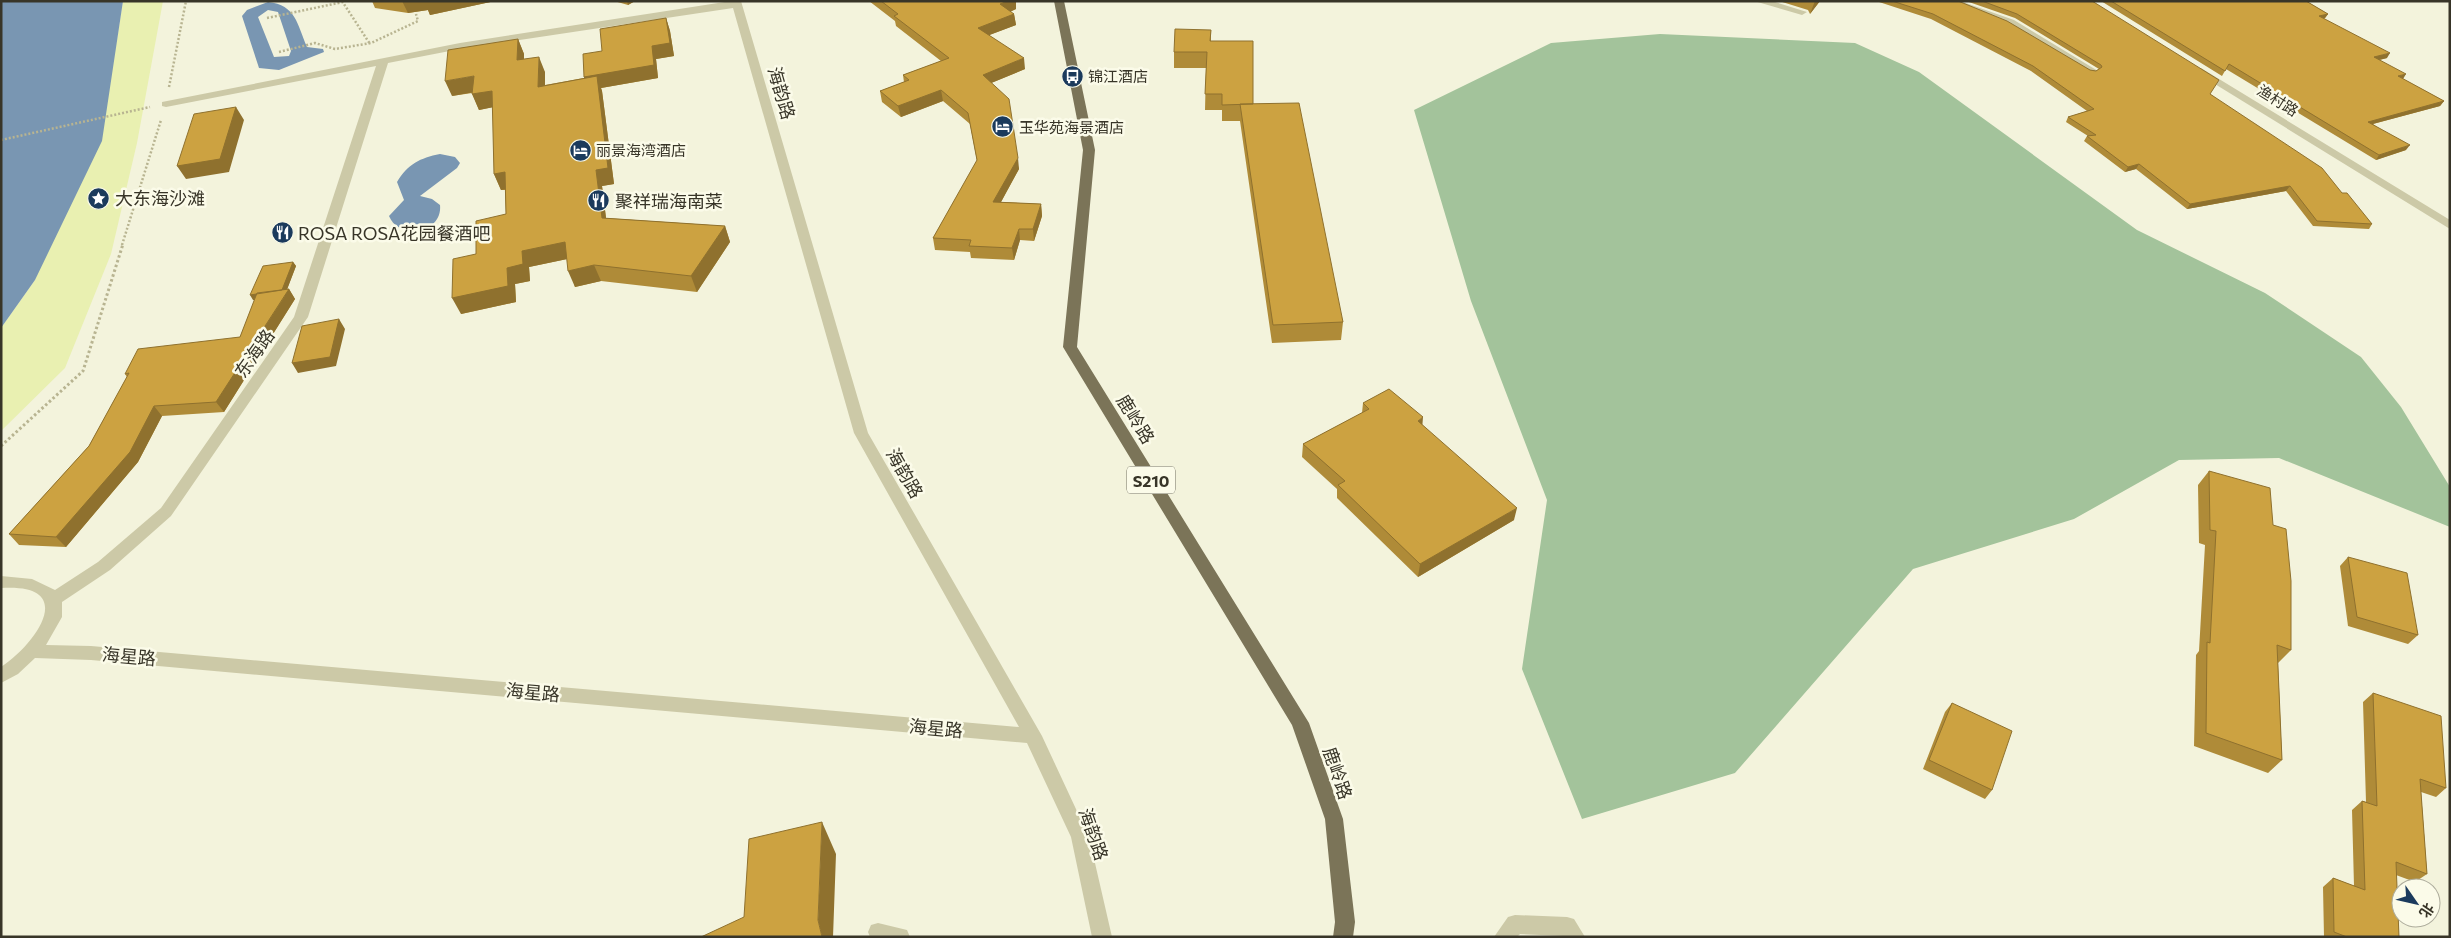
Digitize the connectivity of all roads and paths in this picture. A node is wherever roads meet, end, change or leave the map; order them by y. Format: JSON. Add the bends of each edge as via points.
{"nodes":[{"id":1,"x":186,"y":1,"type":"edge"},
{"id":2,"x":1059,"y":1,"type":"edge"},
{"id":3,"x":1759,"y":1,"type":"edge"},
{"id":4,"x":1950,"y":1,"type":"edge"},
{"id":5,"x":342,"y":2,"type":"edge"},
{"id":6,"x":736,"y":2,"type":"edge"},
{"id":7,"x":1802,"y":12,"type":"dead end"},
{"id":8,"x":416,"y":14,"type":"dead end"},
{"id":9,"x":267,"y":18,"type":"dead end"},
{"id":10,"x":371,"y":43,"type":"junction"},
{"id":11,"x":279,"y":52,"type":"dead end"},
{"id":12,"x":384,"y":62,"type":"junction"},
{"id":13,"x":2190,"y":64,"type":"edge"},
{"id":14,"x":357,"y":67,"type":"junction"},
{"id":15,"x":2093,"y":72,"type":"edge"},
{"id":16,"x":166,"y":104,"type":"junction"},
{"id":17,"x":1,"y":140,"type":"edge"},
{"id":18,"x":2450,"y":225,"type":"edge"},
{"id":19,"x":1,"y":446,"type":"edge"},
{"id":20,"x":1,"y":582,"type":"edge"},
{"id":21,"x":53,"y":600,"type":"junction"},
{"id":22,"x":33,"y":651,"type":"junction"},
{"id":23,"x":1,"y":676,"type":"edge"},
{"id":24,"x":1033,"y":736,"type":"junction"},
{"id":25,"x":878,"y":932,"type":"dead end"},
{"id":26,"x":900,"y":937,"type":"edge"},
{"id":27,"x":1102,"y":937,"type":"edge"},
{"id":28,"x":1343,"y":937,"type":"edge"},
{"id":29,"x":1504,"y":937,"type":"edge"},
{"id":30,"x":1575,"y":937,"type":"edge"}],
"edges":[{"from":1,"to":16,"type":"path"},
{"from":2,"to":28,"type":"main road","name":"鹿岭路","number":"S210","via":[[1089,150],[1070,347],[1300,723],[1334,819],[1345,922]]},
{"from":3,"to":7,"type":"street"},
{"from":4,"to":15,"type":"street","via":[[2010,22]]},
{"from":5,"to":9,"type":"path"},
{"from":5,"to":10,"type":"path"},
{"from":6,"to":12,"type":"street","via":[[460,46]]},
{"from":6,"to":24,"type":"street","name":"海韵路","via":[[861,434]]},
{"from":8,"to":10,"type":"path","via":[[418,21]]},
{"from":10,"to":11,"type":"path","via":[[335,49],[316,43]]},
{"from":10,"to":14,"type":"path"},
{"from":12,"to":14,"type":"street"},
{"from":12,"to":21,"type":"street","name":"东海路","via":[[301,317],[166,512],[104,566]]},
{"from":13,"to":18,"type":"street","name":"渔村路"},
{"from":14,"to":16,"type":"street"},
{"from":16,"to":17,"type":"path"},
{"from":16,"to":19,"type":"path","via":[[83,371]]},
{"from":20,"to":21,"type":"street","via":[[14,580],[44,588]]},
{"from":21,"to":22,"type":"street","via":[[54,618]]},
{"from":22,"to":23,"type":"street"},
{"from":22,"to":24,"type":"street","name":"海星路","via":[[92,653]]},
{"from":24,"to":27,"type":"street","name":"海韵路","via":[[1080,837]]},
{"from":25,"to":26,"type":"street"},
{"from":29,"to":30,"type":"street","via":[[1515,924],[1566,926]]}]}
